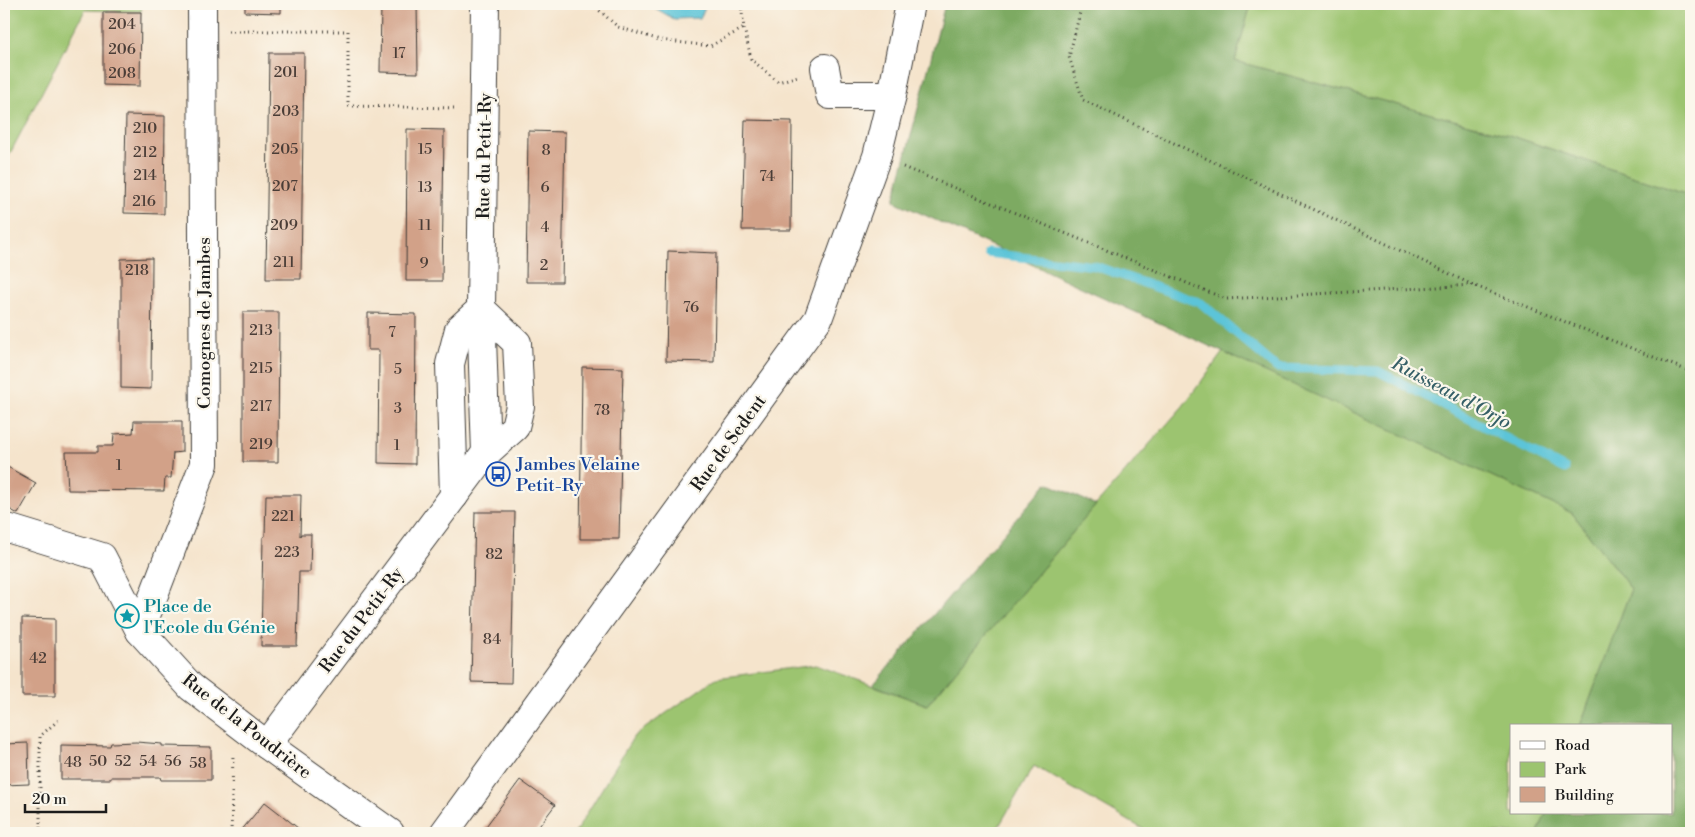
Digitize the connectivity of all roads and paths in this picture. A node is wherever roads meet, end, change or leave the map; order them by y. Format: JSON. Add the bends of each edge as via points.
{"nodes":[{"id":1,"x":202,"y":4,"type":"edge"},
{"id":2,"x":484,"y":4,"type":"edge"},
{"id":3,"x":592,"y":4,"type":"edge"},
{"id":4,"x":741,"y":4,"type":"edge"},
{"id":5,"x":910,"y":4,"type":"edge"},
{"id":6,"x":1082,"y":4,"type":"edge"},
{"id":7,"x":744,"y":28,"type":"junction"},
{"id":8,"x":202,"y":31,"type":"junction"},
{"id":9,"x":825,"y":68,"type":"joint"},
{"id":10,"x":892,"y":95,"type":"junction"},
{"id":11,"x":484,"y":109,"type":"junction"},
{"id":12,"x":877,"y":156,"type":"junction"},
{"id":13,"x":1473,"y":285,"type":"junction"},
{"id":14,"x":481,"y":309,"type":"junction"},
{"id":15,"x":1691,"y":372,"type":"edge"},
{"id":16,"x":454,"y":496,"type":"junction"},
{"id":17,"x":4,"y":527,"type":"edge"},
{"id":18,"x":140,"y":630,"type":"junction"},
{"id":19,"x":60,"y":718,"type":"dead end"},
{"id":20,"x":234,"y":719,"type":"junction"},
{"id":21,"x":267,"y":745,"type":"junction"},
{"id":22,"x":40,"y":833,"type":"edge"},
{"id":23,"x":231,"y":833,"type":"edge"},
{"id":24,"x":390,"y":833,"type":"edge"},
{"id":25,"x":444,"y":833,"type":"edge"}],
"edges":[{"from":1,"to":8,"type":"street","name":"Comognes de Jambes"},
{"from":2,"to":11,"type":"street","name":"Rue du Petit-Ry"},
{"from":3,"to":7,"type":"path","via":[[618,27],[660,40],[710,46]]},
{"from":4,"to":7,"type":"path"},
{"from":5,"to":10,"type":"street","name":"Rue de Sedent"},
{"from":6,"to":13,"type":"path","via":[[1069,57],[1083,100]]},
{"from":7,"to":9,"type":"path","via":[[751,58],[778,82]]},
{"from":8,"to":11,"type":"path","via":[[348,32],[348,106]]},
{"from":8,"to":18,"type":"street","name":"Comognes de Jambes","via":[[204,464]]},
{"from":9,"to":10,"type":"street","via":[[830,95]]},
{"from":10,"to":12,"type":"street","name":"Rue de Sedent"},
{"from":11,"to":14,"type":"street","name":"Rue du Petit-Ry"},
{"from":12,"to":13,"type":"path","via":[[1226,298]]},
{"from":12,"to":25,"type":"street","name":"Rue de Sedent","via":[[818,319]]},
{"from":13,"to":15,"type":"path"},
{"from":14,"to":16,"type":"street","via":[[459,329],[450,364]]},
{"from":14,"to":16,"type":"street","name":"Rue du Petit-Ry","via":[[517,343],[520,406],[515,427],[486,453]]},
{"from":16,"to":21,"type":"street","name":"Rue du Petit-Ry"},
{"from":17,"to":18,"type":"street","name":"Rue de la Poudrière","via":[[102,557]]},
{"from":18,"to":20,"type":"street","name":"Rue de la Poudrière","via":[[191,687]]},
{"from":19,"to":22,"type":"path","via":[[40,736]]},
{"from":20,"to":21,"type":"street","name":"Rue de la Poudrière"},
{"from":20,"to":23,"type":"path"},
{"from":21,"to":24,"type":"street","name":"Rue de la Poudrière"}]}
